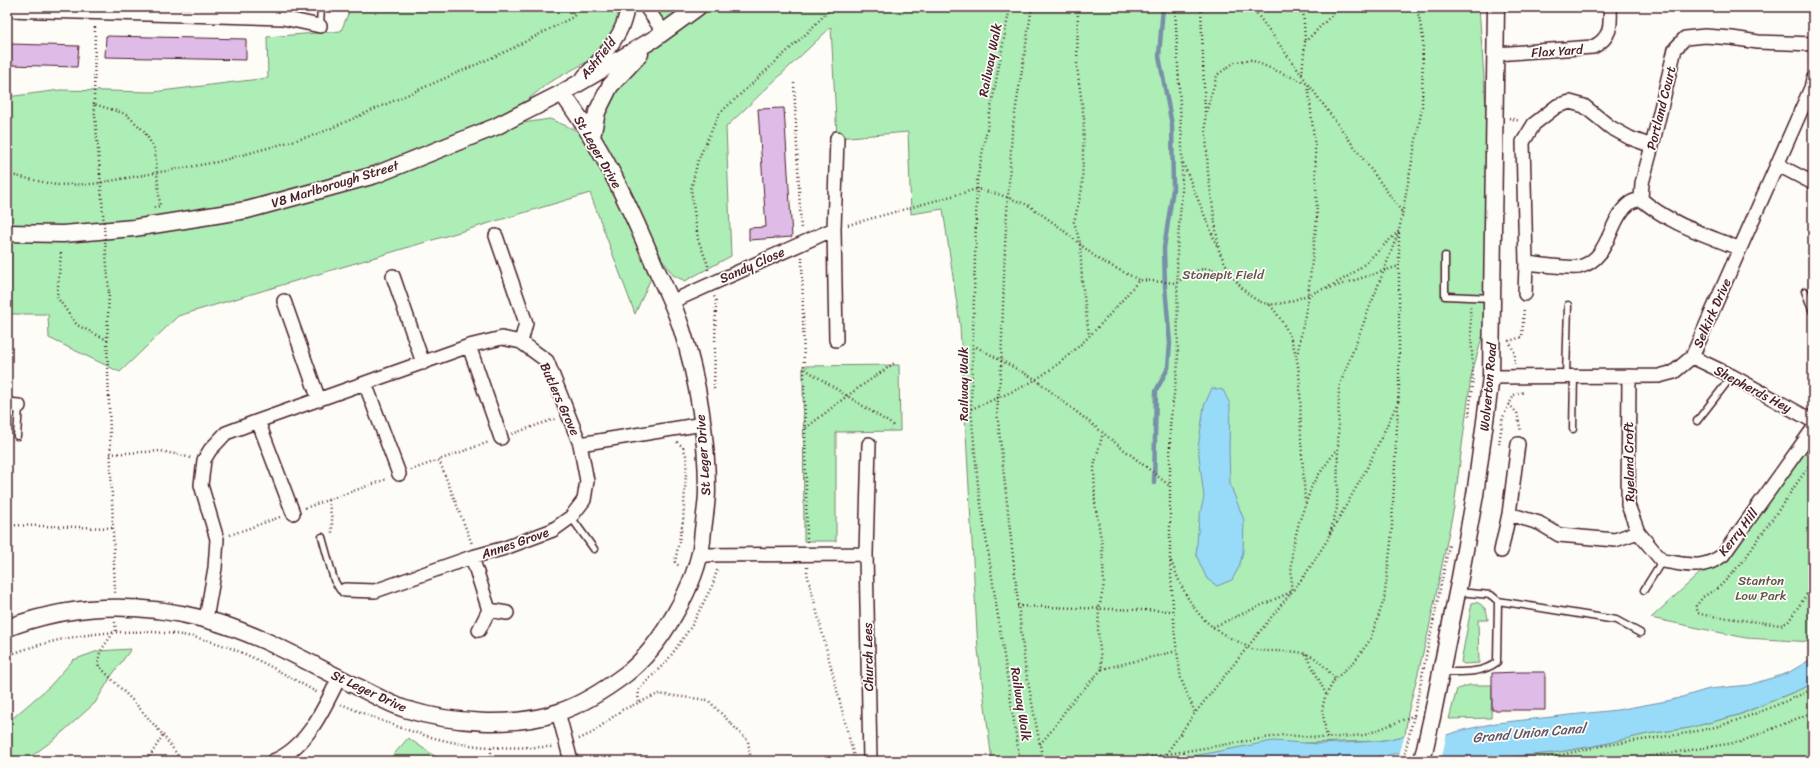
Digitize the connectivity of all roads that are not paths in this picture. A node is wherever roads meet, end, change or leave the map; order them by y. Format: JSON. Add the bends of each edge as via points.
{"nodes":[{"id":1,"x":321,"y":7,"type":"edge"},
{"id":2,"x":627,"y":7,"type":"edge"},
{"id":3,"x":646,"y":7,"type":"edge"},
{"id":4,"x":698,"y":7,"type":"edge"},
{"id":5,"x":1496,"y":7,"type":"edge"},
{"id":6,"x":1610,"y":7,"type":"edge"},
{"id":7,"x":52,"y":9,"type":"edge"},
{"id":8,"x":7,"y":10,"type":"edge"},
{"id":9,"x":320,"y":26,"type":"joint"},
{"id":10,"x":659,"y":36,"type":"junction"},
{"id":11,"x":1813,"y":44,"type":"edge"},
{"id":12,"x":1496,"y":54,"type":"junction"},
{"id":13,"x":1813,"y":79,"type":"edge"},
{"id":14,"x":576,"y":85,"type":"junction"},
{"id":15,"x":562,"y":93,"type":"junction"},
{"id":16,"x":592,"y":137,"type":"junction"},
{"id":17,"x":837,"y":138,"type":"dead end"},
{"id":18,"x":1652,"y":146,"type":"junction"},
{"id":19,"x":1778,"y":165,"type":"junction"},
{"id":20,"x":1813,"y":183,"type":"edge"},
{"id":21,"x":1641,"y":199,"type":"junction"},
{"id":22,"x":834,"y":228,"type":"junction"},
{"id":23,"x":7,"y":233,"type":"edge"},
{"id":24,"x":496,"y":236,"type":"dead end"},
{"id":25,"x":1740,"y":249,"type":"junction"},
{"id":26,"x":1445,"y":256,"type":"dead end"},
{"id":27,"x":1526,"y":263,"type":"junction"},
{"id":28,"x":392,"y":276,"type":"dead end"},
{"id":29,"x":1805,"y":291,"type":"dead end"},
{"id":30,"x":1525,"y":294,"type":"road end"},
{"id":31,"x":1493,"y":298,"type":"junction"},
{"id":32,"x":284,"y":301,"type":"dead end"},
{"id":33,"x":671,"y":302,"type":"junction"},
{"id":34,"x":1568,"y":305,"type":"dead end"},
{"id":35,"x":1813,"y":312,"type":"edge"},
{"id":36,"x":836,"y":340,"type":"dead end"},
{"id":37,"x":521,"y":342,"type":"junction"},
{"id":38,"x":469,"y":346,"type":"junction"},
{"id":39,"x":1692,"y":357,"type":"junction"},
{"id":40,"x":423,"y":363,"type":"junction"},
{"id":41,"x":1570,"y":376,"type":"junction"},
{"id":42,"x":1629,"y":376,"type":"junction"},
{"id":43,"x":1732,"y":376,"type":"junction"},
{"id":44,"x":1491,"y":377,"type":"junction"},
{"id":45,"x":365,"y":382,"type":"junction"},
{"id":46,"x":319,"y":400,"type":"junction"},
{"id":47,"x":13,"y":406,"type":"edge"},
{"id":48,"x":258,"y":421,"type":"junction"},
{"id":49,"x":1697,"y":421,"type":"dead end"},
{"id":50,"x":1813,"y":421,"type":"edge"},
{"id":51,"x":703,"y":424,"type":"junction"},
{"id":52,"x":1573,"y":429,"type":"dead end"},
{"id":53,"x":1813,"y":429,"type":"edge"},
{"id":54,"x":17,"y":436,"type":"dead end"},
{"id":55,"x":501,"y":438,"type":"dead end"},
{"id":56,"x":580,"y":444,"type":"junction"},
{"id":57,"x":869,"y":444,"type":"dead end"},
{"id":58,"x":1518,"y":444,"type":"road end"},
{"id":59,"x":399,"y":474,"type":"dead end"},
{"id":60,"x":293,"y":513,"type":"dead end"},
{"id":61,"x":1510,"y":514,"type":"junction"},
{"id":62,"x":571,"y":517,"type":"junction"},
{"id":63,"x":1638,"y":532,"type":"junction"},
{"id":64,"x":322,"y":537,"type":"dead end"},
{"id":65,"x":594,"y":549,"type":"dead end"},
{"id":66,"x":1501,"y":551,"type":"dead end"},
{"id":67,"x":866,"y":554,"type":"junction"},
{"id":68,"x":700,"y":555,"type":"junction"},
{"id":69,"x":473,"y":557,"type":"junction"},
{"id":70,"x":1662,"y":561,"type":"junction"},
{"id":71,"x":345,"y":590,"type":"joint"},
{"id":72,"x":1644,"y":590,"type":"dead end"},
{"id":73,"x":1458,"y":592,"type":"junction"},
{"id":74,"x":1498,"y":601,"type":"junction"},
{"id":75,"x":489,"y":610,"type":"junction"},
{"id":76,"x":507,"y":613,"type":"dead end"},
{"id":77,"x":206,"y":619,"type":"junction"},
{"id":78,"x":7,"y":628,"type":"edge"},
{"id":79,"x":479,"y":630,"type":"dead end"},
{"id":80,"x":1640,"y":633,"type":"dead end"},
{"id":81,"x":1442,"y":672,"type":"junction"},
{"id":82,"x":339,"y":678,"type":"junction"},
{"id":83,"x":558,"y":712,"type":"junction"},
{"id":84,"x":273,"y":761,"type":"edge"},
{"id":85,"x":571,"y":761,"type":"edge"},
{"id":86,"x":870,"y":761,"type":"edge"},
{"id":87,"x":1422,"y":761,"type":"edge"}],
"edges":[{"from":1,"to":9,"type":"lane"},
{"from":2,"to":14,"type":"street","name":"Ashfield","via":[[620,30],[607,51]]},
{"from":3,"to":10,"type":"street"},
{"from":4,"to":10,"type":"street","name":"V8 Marlborough Street"},
{"from":5,"to":12,"type":"street","name":"Wolverton Road"},
{"from":6,"to":12,"type":"street","name":"Flax Yard","via":[[1607,36],[1593,48]]},
{"from":7,"to":8,"type":"street"},
{"from":7,"to":9,"type":"street","via":[[95,13],[283,18]]},
{"from":10,"to":14,"type":"street","name":"V8 Marlborough Street"},
{"from":10,"to":16,"type":"street","via":[[610,86],[597,112]]},
{"from":11,"to":18,"type":"street","name":"Portland Court","via":[[1758,42],[1705,36],[1685,38],[1675,49]]},
{"from":12,"to":31,"type":"street","name":"Wolverton Road"},
{"from":13,"to":19,"type":"street","name":"Selkirk Drive"},
{"from":14,"to":15,"type":"street","name":"V8 Marlborough Street"},
{"from":15,"to":16,"type":"street","name":"St Leger Drive"},
{"from":15,"to":23,"type":"street","name":"V8 Marlborough Street","via":[[488,130],[375,175],[247,210],[134,228],[63,234]]},
{"from":16,"to":33,"type":"street","name":"St Leger Drive","via":[[635,220]]},
{"from":17,"to":22,"type":"street"},
{"from":18,"to":21,"type":"street","name":"Portland Court","via":[[1642,183]]},
{"from":18,"to":27,"type":"street","via":[[1630,138],[1610,127],[1584,106],[1570,102],[1552,110],[1534,124],[1523,142]]},
{"from":19,"to":20,"type":"street"},
{"from":19,"to":25,"type":"street","name":"Selkirk Drive"},
{"from":21,"to":25,"type":"street","via":[[1668,218]]},
{"from":21,"to":27,"type":"street","via":[[1630,202],[1623,210],[1601,253],[1590,263],[1578,267]]},
{"from":22,"to":33,"type":"street","name":"Sandy Close"},
{"from":22,"to":36,"type":"street"},
{"from":24,"to":37,"type":"street","via":[[526,323]]},
{"from":25,"to":39,"type":"street","name":"Selkirk Drive"},
{"from":26,"to":31,"type":"lane","via":[[1445,296]]},
{"from":27,"to":30,"type":"street"},
{"from":28,"to":40,"type":"street"},
{"from":29,"to":35,"type":"lane"},
{"from":31,"to":44,"type":"street","name":"Wolverton Road"},
{"from":32,"to":46,"type":"street"},
{"from":33,"to":51,"type":"street","name":"St Leger Drive","via":[[684,337]]},
{"from":34,"to":41,"type":"lane"},
{"from":37,"to":38,"type":"street","name":"Butlers Grove","via":[[502,338]]},
{"from":37,"to":56,"type":"street","name":"Butlers Grove","via":[[547,361]]},
{"from":38,"to":40,"type":"street","name":"Butlers Grove"},
{"from":38,"to":55,"type":"street"},
{"from":39,"to":42,"type":"street","name":"Selkirk Drive","via":[[1674,372],[1659,376]]},
{"from":39,"to":43,"type":"street","name":"Shepherds Hey"},
{"from":40,"to":45,"type":"street","name":"Butlers Grove"},
{"from":41,"to":42,"type":"street","name":"Selkirk Drive"},
{"from":41,"to":44,"type":"street","name":"Selkirk Drive"},
{"from":41,"to":52,"type":"lane"},
{"from":42,"to":63,"type":"street","name":"Ryeland Croft","via":[[1628,505]]},
{"from":43,"to":49,"type":"lane"},
{"from":43,"to":50,"type":"street","name":"Shepherds Hey"},
{"from":44,"to":73,"type":"street","name":"Wolverton Road","via":[[1475,495]]},
{"from":45,"to":46,"type":"street","name":"Butlers Grove"},
{"from":45,"to":59,"type":"street"},
{"from":46,"to":48,"type":"street","name":"Butlers Grove"},
{"from":47,"to":54,"type":"lane"},
{"from":48,"to":60,"type":"street"},
{"from":48,"to":77,"type":"street","name":"Butlers Grove","via":[[226,433],[204,460],[201,484],[217,539]]},
{"from":51,"to":56,"type":"street","name":"Butlers Grove"},
{"from":51,"to":68,"type":"street","name":"St Leger Drive","via":[[707,491]]},
{"from":53,"to":70,"type":"street","name":"Kerry Hill","via":[[1723,555],[1711,563],[1698,566]]},
{"from":56,"to":62,"type":"street","name":"Annes Grove","via":[[588,481],[584,500]]},
{"from":57,"to":67,"type":"street","name":"Church Lees"},
{"from":58,"to":61,"type":"street"},
{"from":61,"to":63,"type":"street","via":[[1539,523],[1559,535],[1615,540]]},
{"from":61,"to":66,"type":"street"},
{"from":62,"to":65,"type":"lane"},
{"from":62,"to":69,"type":"street","name":"Annes Grove","via":[[553,530]]},
{"from":63,"to":70,"type":"street"},
{"from":64,"to":71,"type":"lane","via":[[334,580],[340,590]]},
{"from":67,"to":68,"type":"street"},
{"from":67,"to":86,"type":"street","name":"Church Lees"},
{"from":68,"to":83,"type":"street","name":"St Leger Drive","via":[[695,572],[667,627],[635,667],[609,686]]},
{"from":69,"to":71,"type":"street","name":"Annes Grove","via":[[375,591]]},
{"from":69,"to":75,"type":"street","name":"Annes Grove"},
{"from":70,"to":72,"type":"lane"},
{"from":73,"to":74,"type":"lane","via":[[1491,595]]},
{"from":73,"to":81,"type":"street","name":"Wolverton Road"},
{"from":74,"to":80,"type":"lane","via":[[1616,620]]},
{"from":74,"to":81,"type":"lane","via":[[1497,662],[1490,668]]},
{"from":75,"to":76,"type":"street"},
{"from":75,"to":79,"type":"street"},
{"from":77,"to":78,"type":"street","name":"St Leger Drive","via":[[162,610],[115,606],[67,612]]},
{"from":77,"to":82,"type":"street","name":"St Leger Drive","via":[[257,636]]},
{"from":81,"to":87,"type":"street","name":"Wolverton Road","bridge":true},
{"from":82,"to":83,"type":"street","name":"St Leger Drive","via":[[404,709],[446,718],[495,722],[531,719]]},
{"from":82,"to":84,"type":"street","via":[[317,722],[292,749]]},
{"from":83,"to":85,"type":"street"}]}
